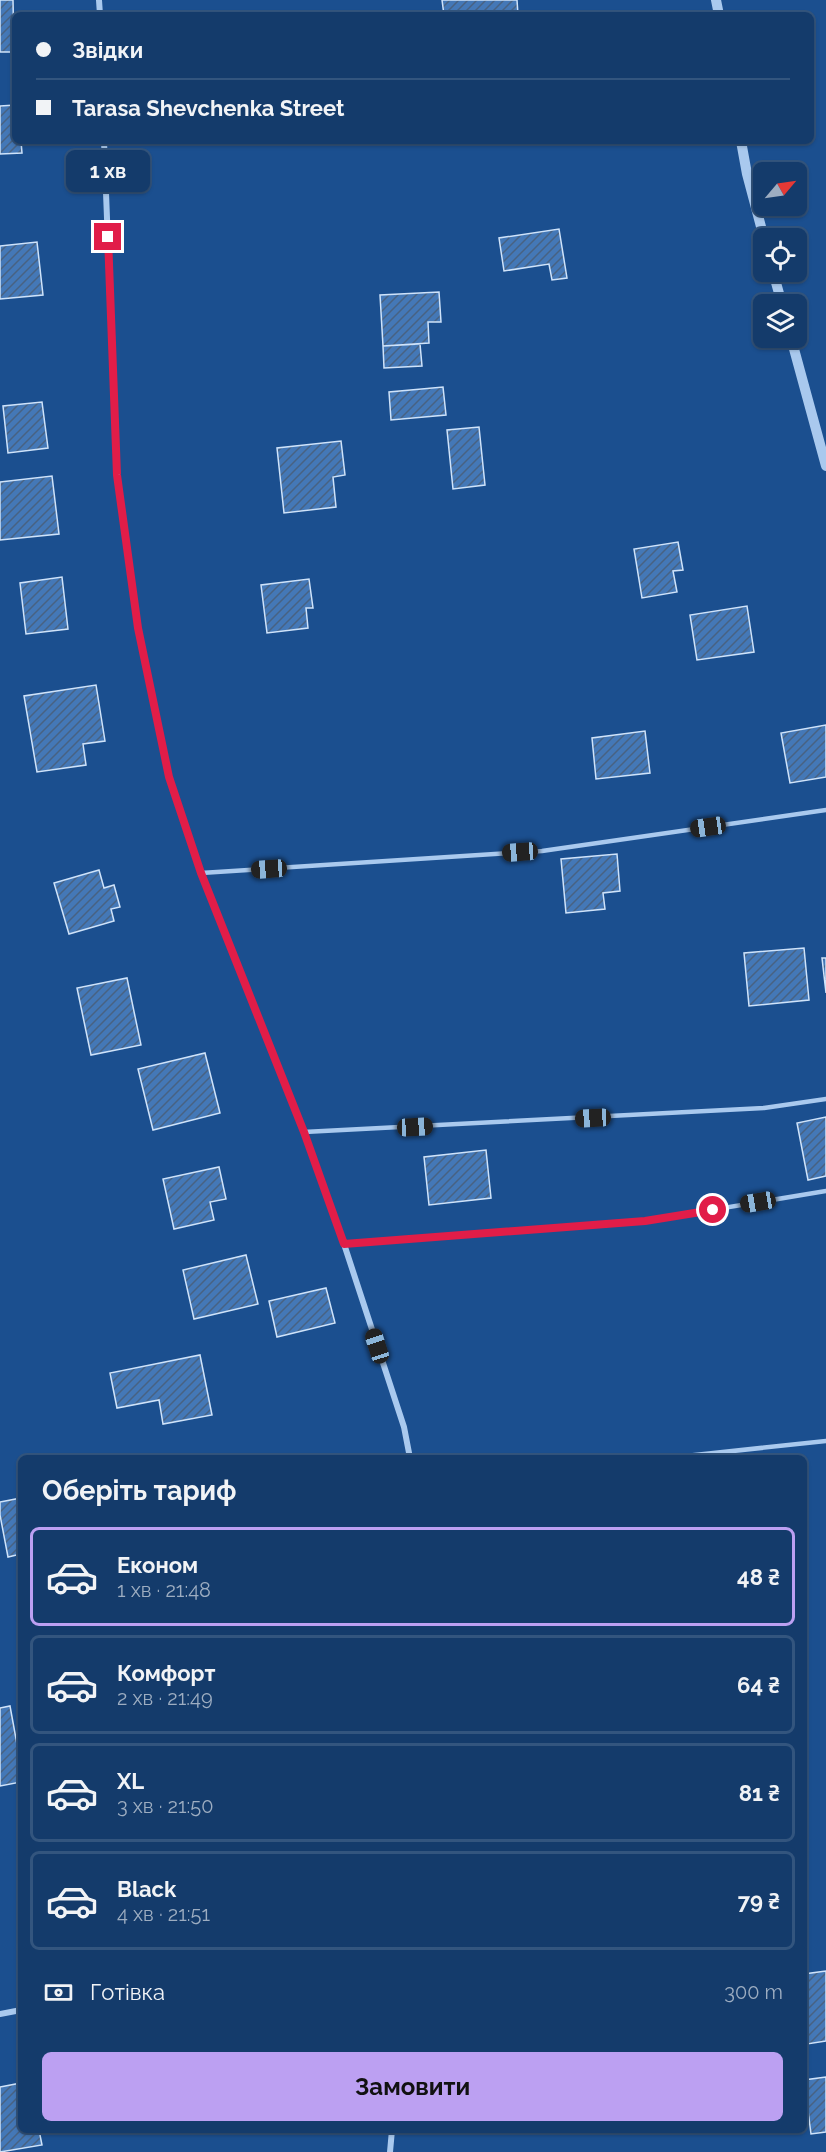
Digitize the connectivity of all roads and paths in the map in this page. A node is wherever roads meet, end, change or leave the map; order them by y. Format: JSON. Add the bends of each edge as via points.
{"nodes":[{"id":1,"x":104,"y":144,"type":"edge"},
{"id":2,"x":742,"y":144,"type":"edge"},
{"id":3,"x":761,"y":228,"type":"edge"},
{"id":4,"x":794,"y":348,"type":"edge"},
{"id":5,"x":826,"y":466,"type":"edge"},
{"id":6,"x":826,"y":810,"type":"edge"},
{"id":7,"x":201,"y":873,"type":"junction"},
{"id":8,"x":826,"y":1099,"type":"edge"},
{"id":9,"x":304,"y":1132,"type":"junction"},
{"id":10,"x":826,"y":1191,"type":"edge"},
{"id":11,"x":344,"y":1244,"type":"junction"},
{"id":12,"x":826,"y":1441,"type":"edge"},
{"id":13,"x":410,"y":1455,"type":"edge"},
{"id":14,"x":695,"y":1455,"type":"edge"},
{"id":15,"x":18,"y":2011,"type":"edge"},
{"id":16,"x":0,"y":2014,"type":"edge"},
{"id":17,"x":392,"y":2133,"type":"edge"},
{"id":18,"x":390,"y":2152,"type":"edge"}],
"edges":[{"from":1,"to":7,"type":"street","via":[[117,475],[138,628],[169,777]]},
{"from":2,"to":3,"type":"street"},
{"from":4,"to":5,"type":"street"},
{"from":6,"to":7,"type":"lane","via":[[542,851]]},
{"from":7,"to":9,"type":"street"},
{"from":8,"to":9,"type":"lane","via":[[764,1108]]},
{"from":9,"to":11,"type":"street"},
{"from":10,"to":11,"type":"lane","via":[[645,1221]]},
{"from":11,"to":13,"type":"street"},
{"from":12,"to":14,"type":"lane"},
{"from":15,"to":16,"type":"street"},
{"from":17,"to":18,"type":"street"}]}
